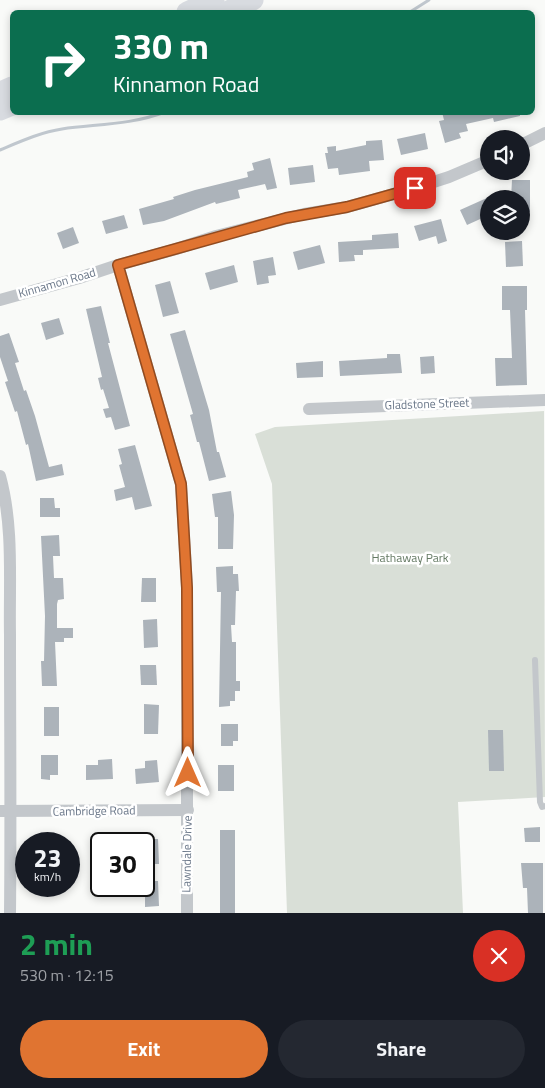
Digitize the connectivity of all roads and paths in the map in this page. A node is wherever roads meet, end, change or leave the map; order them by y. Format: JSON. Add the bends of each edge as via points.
{"nodes":[{"id":1,"x":214,"y":0,"type":"edge"},
{"id":2,"x":253,"y":0,"type":"edge"},
{"id":3,"x":192,"y":10,"type":"edge"},
{"id":4,"x":230,"y":10,"type":"edge"},
{"id":5,"x":545,"y":133,"type":"edge"},
{"id":6,"x":530,"y":140,"type":"edge"},
{"id":7,"x":480,"y":164,"type":"edge"},
{"id":8,"x":118,"y":265,"type":"junction"},
{"id":9,"x":0,"y":300,"type":"edge"},
{"id":10,"x":545,"y":400,"type":"edge"},
{"id":11,"x":309,"y":409,"type":"dead end"},
{"id":12,"x":0,"y":476,"type":"edge"},
{"id":13,"x":534,"y":660,"type":"dead end"},
{"id":14,"x":544,"y":806,"type":"edge"},
{"id":15,"x":188,"y":810,"type":"junction"},
{"id":16,"x":6,"y":811,"type":"edge"},
{"id":17,"x":10,"y":913,"type":"edge"},
{"id":18,"x":187,"y":913,"type":"edge"}],
"edges":[{"from":1,"to":3,"type":"highway"},
{"from":2,"to":4,"type":"highway"},
{"from":5,"to":6,"type":"street"},
{"from":7,"to":8,"type":"street","name":"Kinnamon Road","via":[[415,188],[347,207],[286,218]]},
{"from":8,"to":9,"type":"street","name":"Kinnamon Road"},
{"from":8,"to":15,"type":"street","name":"Lawndale Drive","via":[[181,484],[187,588]]},
{"from":10,"to":11,"type":"street","name":"Gladstone Street"},
{"from":12,"to":16,"type":"street","via":[[5,493],[9,538]]},
{"from":13,"to":14,"type":"lane","via":[[540,802]]},
{"from":15,"to":16,"type":"street","name":"Cambridge Road"},
{"from":15,"to":18,"type":"street","name":"Lawndale Drive"},
{"from":16,"to":17,"type":"street"}]}
